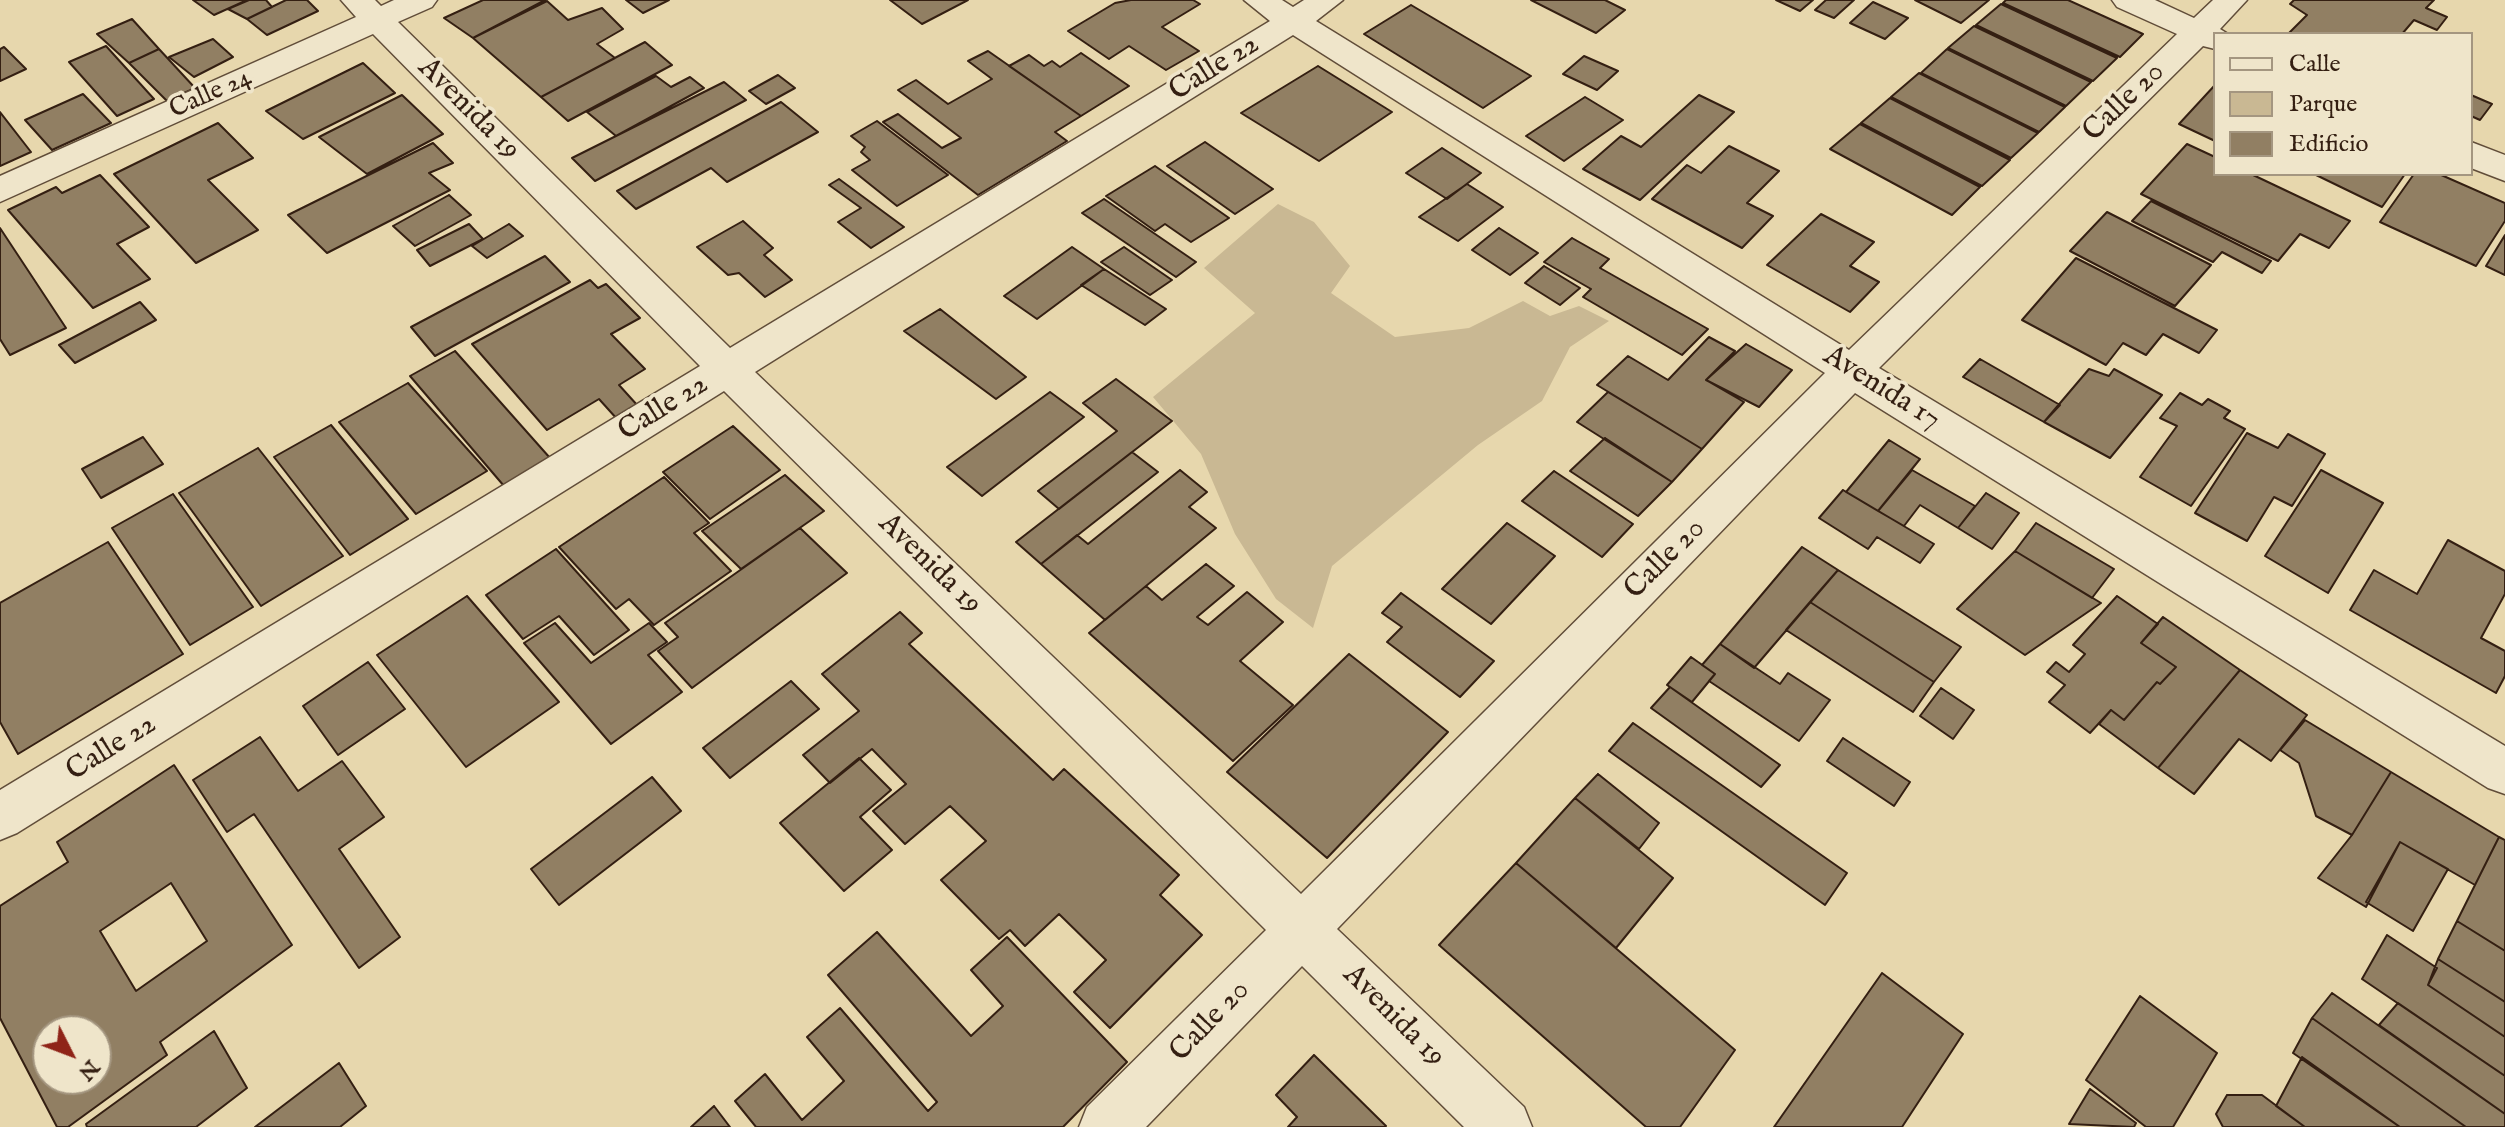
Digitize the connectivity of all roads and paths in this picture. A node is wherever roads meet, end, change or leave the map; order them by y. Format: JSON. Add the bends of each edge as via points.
{"nodes":[{"id":1,"x":421,"y":0,"type":"edge"},
{"id":2,"x":2128,"y":0,"type":"edge"},
{"id":3,"x":2231,"y":0,"type":"edge"},
{"id":4,"x":1294,"y":7,"type":"edge"},
{"id":5,"x":367,"y":10,"type":"edge"},
{"id":6,"x":2207,"y":35,"type":"edge"},
{"id":7,"x":2473,"y":155,"type":"edge"},
{"id":8,"x":2505,"y":169,"type":"edge"},
{"id":9,"x":0,"y":190,"type":"edge"},
{"id":10,"x":728,"y":370,"type":"junction"},
{"id":11,"x":1852,"y":371,"type":"junction"},
{"id":12,"x":2505,"y":772,"type":"edge"},
{"id":13,"x":0,"y":817,"type":"edge"},
{"id":14,"x":1303,"y":928,"type":"junction"},
{"id":15,"x":1107,"y":1127,"type":"edge"},
{"id":16,"x":1504,"y":1127,"type":"edge"}],
"edges":[{"from":1,"to":5,"type":"street","name":"Calle 24"},
{"from":2,"to":6,"type":"street"},
{"from":3,"to":6,"type":"street","name":"Calle 20"},
{"from":4,"to":10,"type":"street","name":"Calle 22"},
{"from":4,"to":11,"type":"street","name":"Avenida 17"},
{"from":5,"to":9,"type":"street","name":"Calle 24"},
{"from":5,"to":10,"type":"street","name":"Avenida 19"},
{"from":6,"to":11,"type":"street","name":"Calle 20"},
{"from":7,"to":8,"type":"street"},
{"from":10,"to":13,"type":"street","name":"Calle 22"},
{"from":10,"to":14,"type":"street","name":"Avenida 19"},
{"from":11,"to":12,"type":"street","name":"Avenida 17"},
{"from":11,"to":14,"type":"street","name":"Calle 20"},
{"from":14,"to":15,"type":"street","name":"Calle 20"},
{"from":14,"to":16,"type":"street","name":"Avenida 19"}]}
